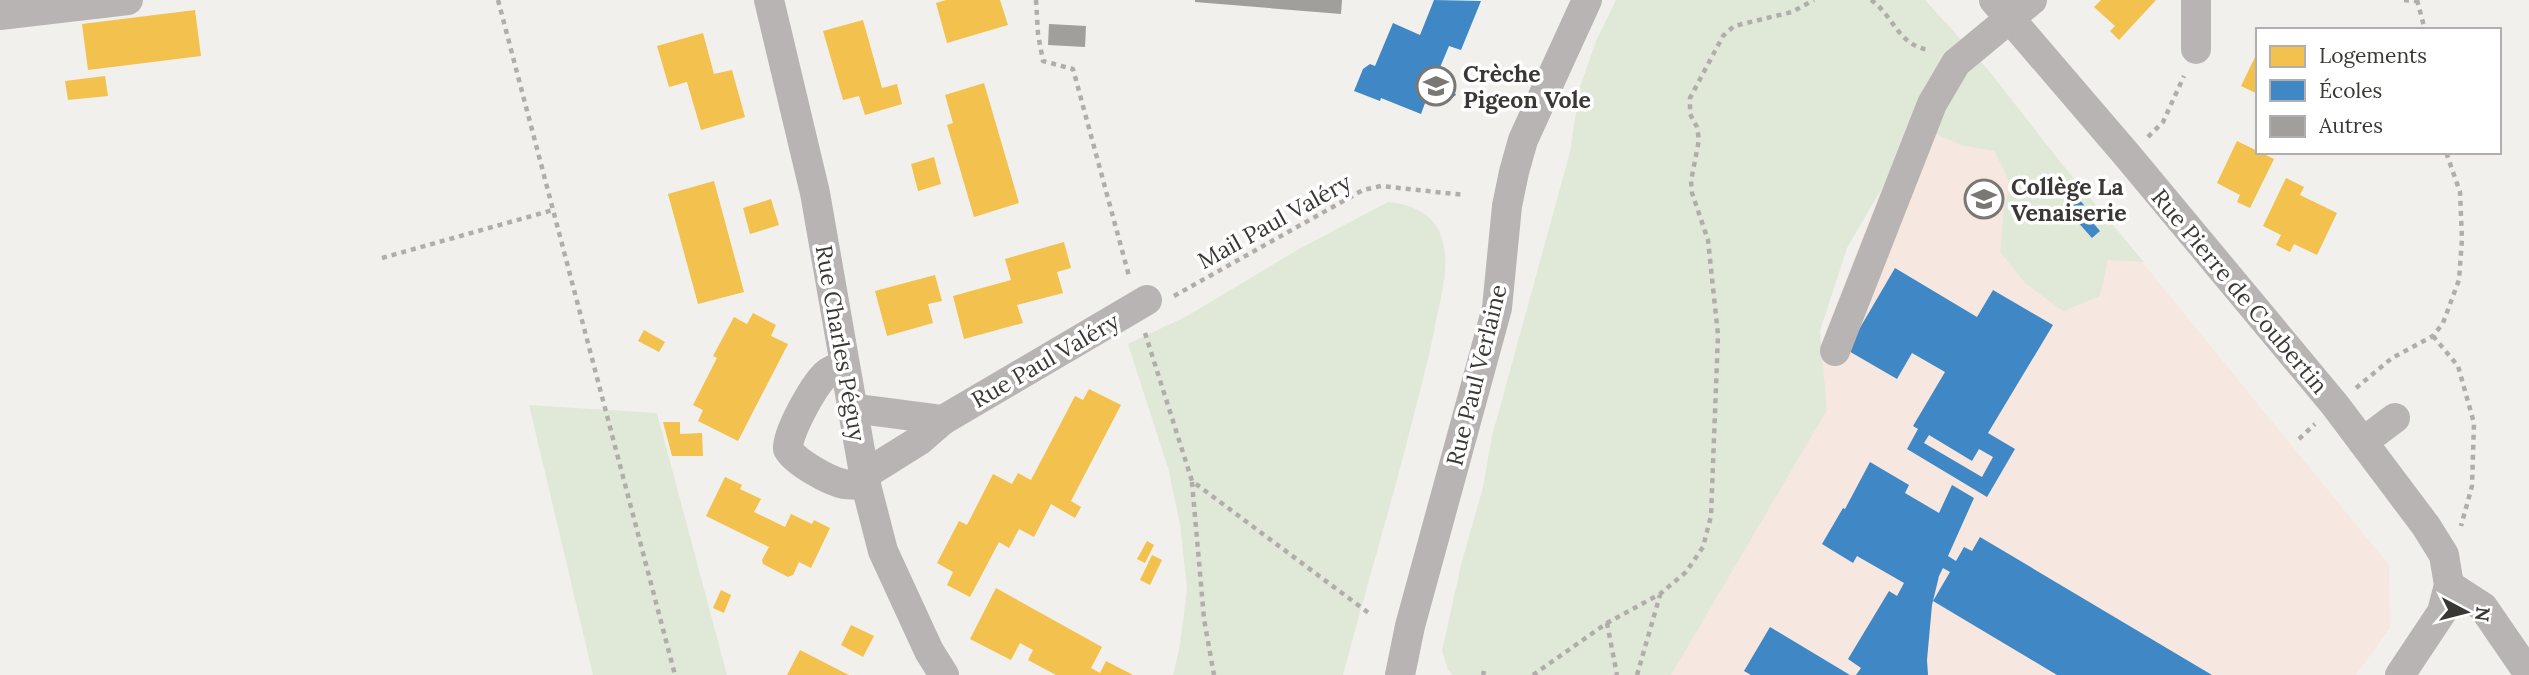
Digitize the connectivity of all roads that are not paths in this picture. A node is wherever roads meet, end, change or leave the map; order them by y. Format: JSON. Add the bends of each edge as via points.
{"nodes":[{"id":1,"x":128,"y":0,"type":"edge"},
{"id":2,"x":769,"y":0,"type":"edge"},
{"id":3,"x":1587,"y":0,"type":"edge"},
{"id":4,"x":2196,"y":0,"type":"edge"},
{"id":5,"x":2012,"y":6,"type":"edge"},
{"id":6,"x":0,"y":15,"type":"edge"},
{"id":7,"x":2196,"y":49,"type":"dead end"},
{"id":8,"x":1140,"y":302,"type":"road end"},
{"id":9,"x":1835,"y":351,"type":"dead end"},
{"id":10,"x":844,"y":365,"type":"junction"},
{"id":11,"x":851,"y":408,"type":"junction"},
{"id":12,"x":2395,"y":418,"type":"dead end"},
{"id":13,"x":943,"y":420,"type":"junction"},
{"id":14,"x":2363,"y":442,"type":"junction"},
{"id":15,"x":865,"y":480,"type":"junction"},
{"id":16,"x":2449,"y":585,"type":"junction"},
{"id":17,"x":1401,"y":674,"type":"edge"},
{"id":18,"x":2529,"y":674,"type":"edge"},
{"id":19,"x":944,"y":675,"type":"edge"},
{"id":20,"x":2400,"y":675,"type":"edge"}],
"edges":[{"from":1,"to":6,"type":"street"},
{"from":2,"to":10,"type":"street","name":"Rue Charles Péguy","via":[[815,193]]},
{"from":3,"to":17,"type":"street","name":"Rue Paul Verlaine","via":[[1523,141],[1514,172],[1497,308]]},
{"from":4,"to":7,"type":"street"},
{"from":5,"to":9,"type":"street","via":[[1956,63],[1933,104]]},
{"from":5,"to":14,"type":"street","name":"Rue Pierre de Coubertin"},
{"from":8,"to":13,"type":"street","name":"Rue Paul Valéry"},
{"from":10,"to":11,"type":"street","name":"Rue Charles Péguy"},
{"from":10,"to":15,"type":"street","via":[[826,373],[816,385],[790,435],[788,449],[795,459],[834,481],[846,485]]},
{"from":11,"to":13,"type":"street"},
{"from":11,"to":15,"type":"street","name":"Rue Charles Péguy"},
{"from":12,"to":14,"type":"street"},
{"from":13,"to":15,"type":"street","name":"Rue Paul Valéry"},
{"from":14,"to":16,"type":"street","name":"Rue Pierre de Coubertin","via":[[2444,555]]},
{"from":15,"to":19,"type":"street","name":"Rue Charles Péguy","via":[[888,562]]},
{"from":16,"to":18,"type":"street","via":[[2483,607]]},
{"from":16,"to":20,"type":"street","via":[[2442,612]]}]}
